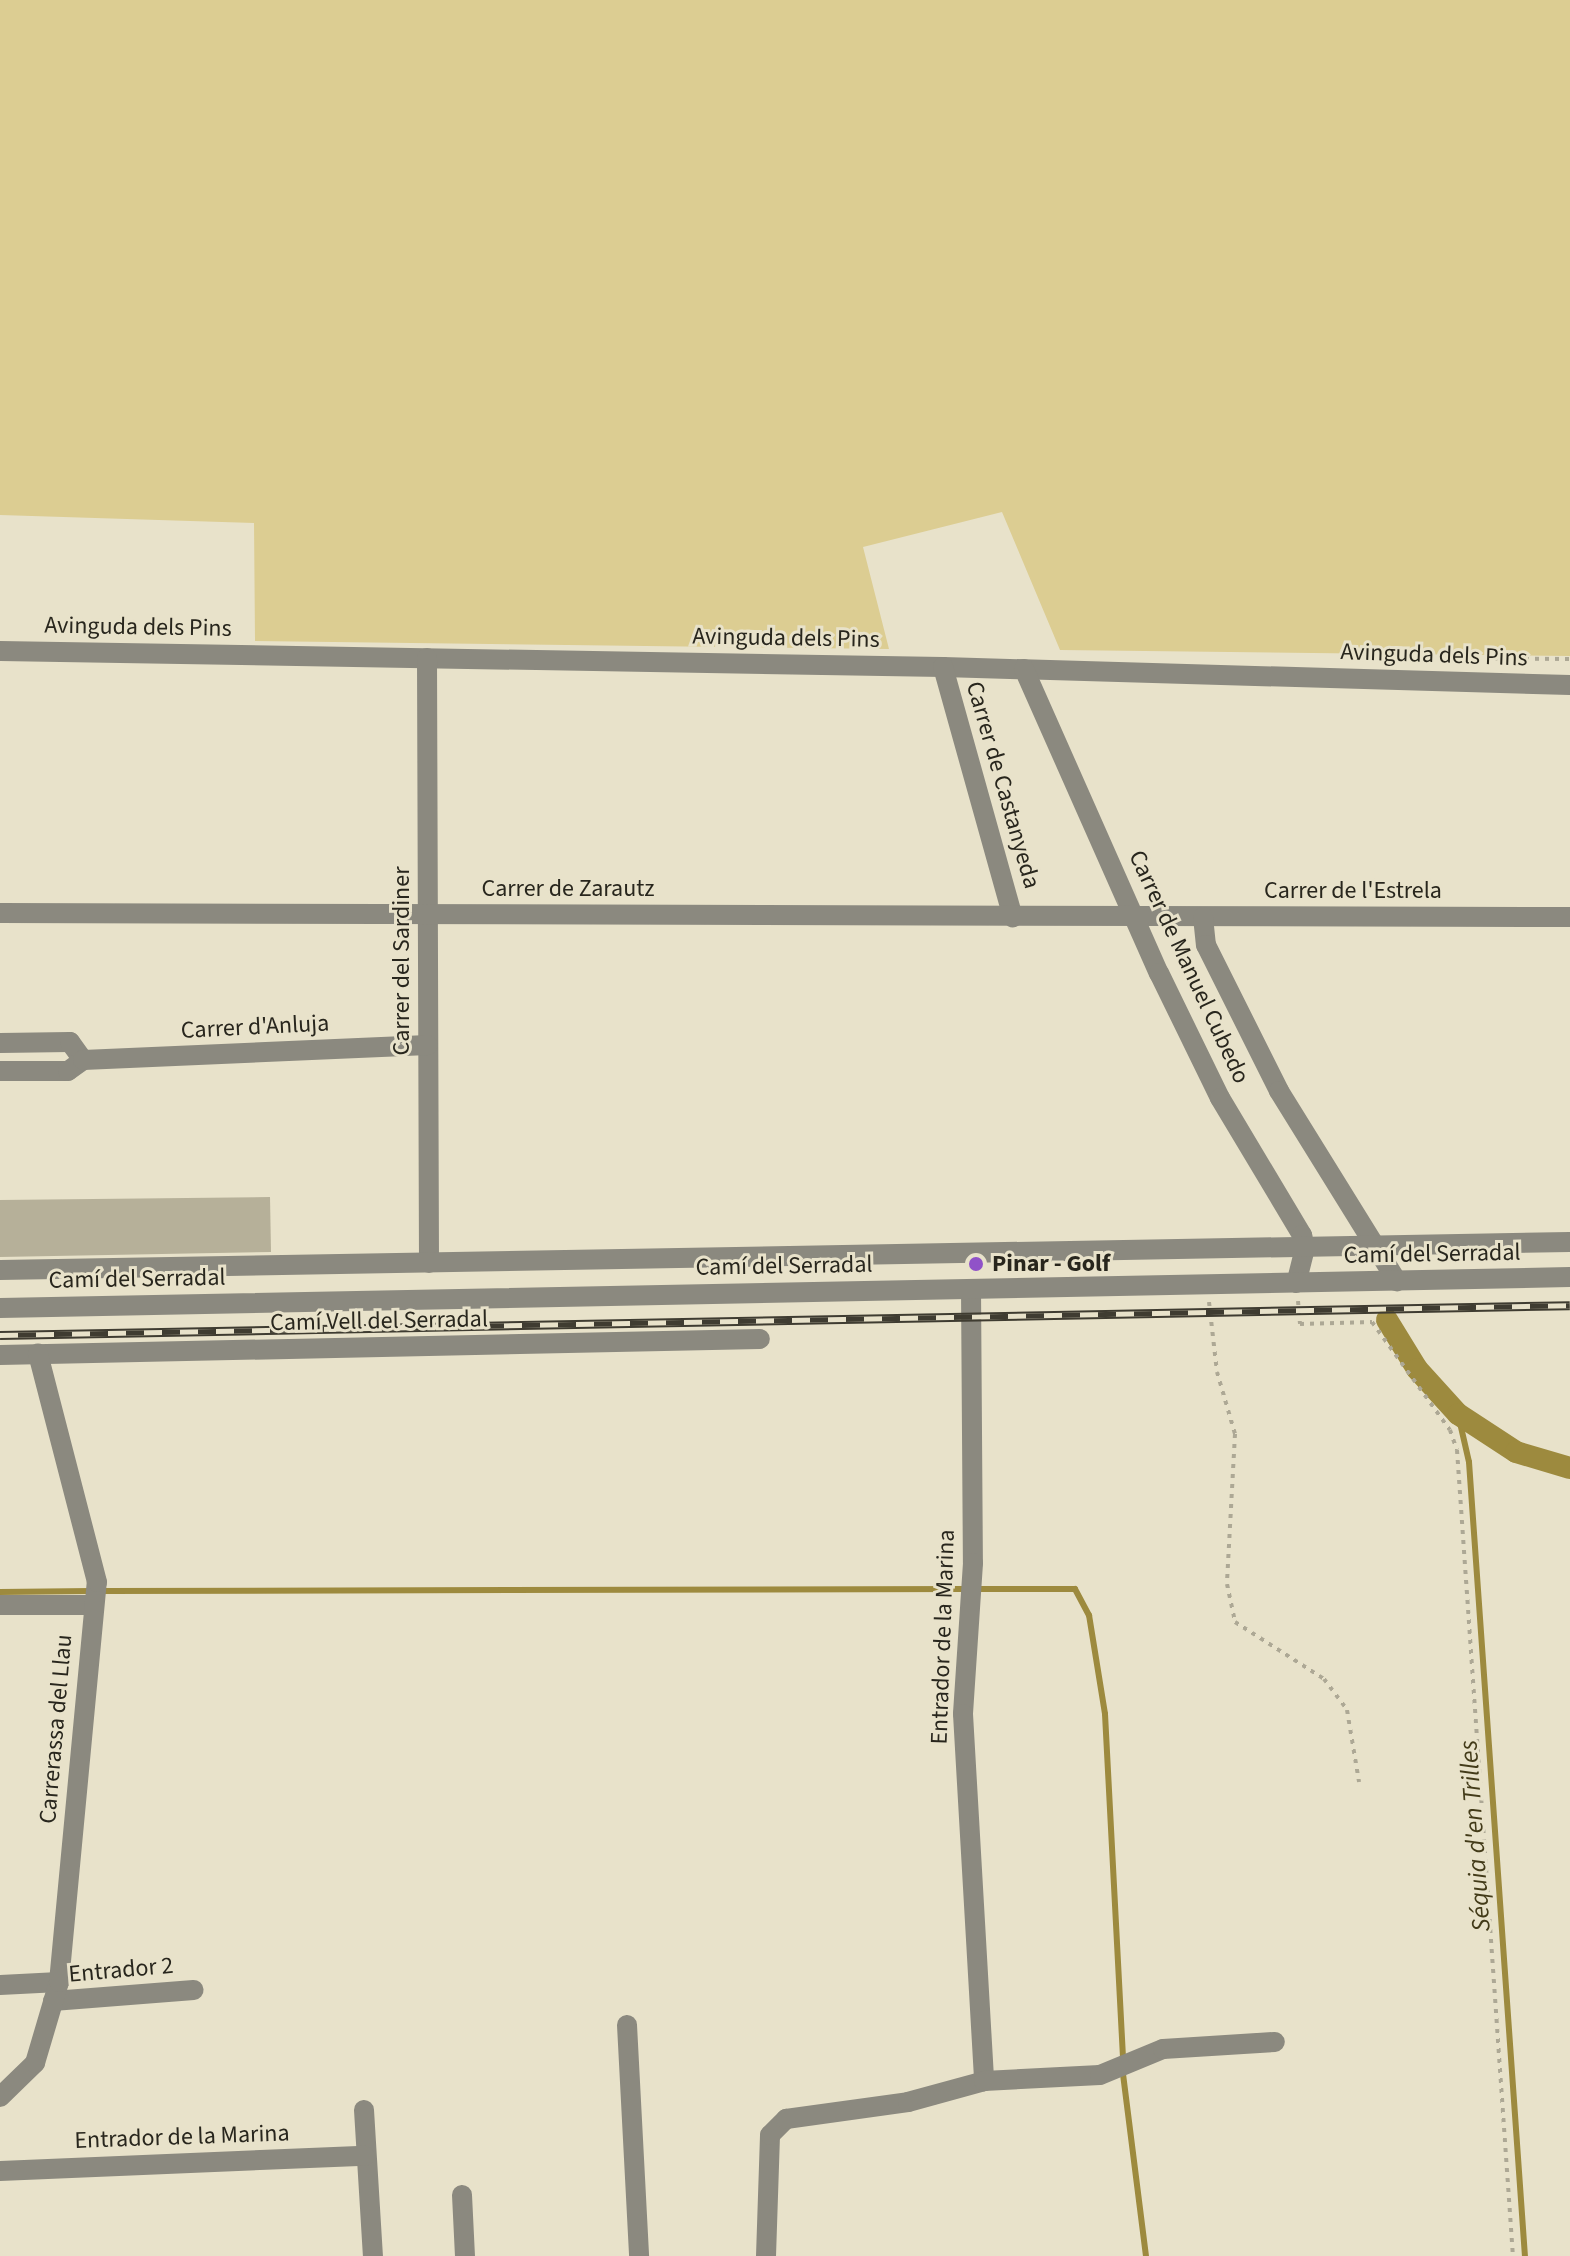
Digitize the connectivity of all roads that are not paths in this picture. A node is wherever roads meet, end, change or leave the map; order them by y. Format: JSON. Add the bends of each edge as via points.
{"nodes":[{"id":1,"x":0,"y":651,"type":"edge"},
{"id":2,"x":427,"y":658,"type":"junction"},
{"id":3,"x":943,"y":667,"type":"junction"},
{"id":4,"x":1024,"y":669,"type":"junction"},
{"id":5,"x":1570,"y":685,"type":"edge"},
{"id":6,"x":0,"y":913,"type":"edge"},
{"id":7,"x":428,"y":915,"type":"junction"},
{"id":8,"x":1013,"y":917,"type":"junction"},
{"id":9,"x":1135,"y":917,"type":"junction"},
{"id":10,"x":1203,"y":917,"type":"junction"},
{"id":11,"x":1570,"y":917,"type":"edge"},
{"id":12,"x":0,"y":1043,"type":"edge"},
{"id":13,"x":428,"y":1045,"type":"junction"},
{"id":14,"x":83,"y":1060,"type":"junction"},
{"id":15,"x":0,"y":1071,"type":"edge"},
{"id":16,"x":1570,"y":1242,"type":"edge"},
{"id":17,"x":1374,"y":1246,"type":"junction"},
{"id":18,"x":1305,"y":1248,"type":"junction"},
{"id":19,"x":429,"y":1263,"type":"junction"},
{"id":20,"x":0,"y":1270,"type":"edge"},
{"id":21,"x":1570,"y":1277,"type":"edge"},
{"id":22,"x":1397,"y":1281,"type":"junction"},
{"id":23,"x":1296,"y":1283,"type":"junction"},
{"id":24,"x":971,"y":1289,"type":"junction"},
{"id":25,"x":0,"y":1308,"type":"edge"},
{"id":26,"x":760,"y":1339,"type":"dead end"},
{"id":27,"x":38,"y":1354,"type":"junction"},
{"id":28,"x":0,"y":1355,"type":"edge"},
{"id":29,"x":0,"y":1605,"type":"edge"},
{"id":30,"x":93,"y":1605,"type":"junction"},
{"id":31,"x":0,"y":1985,"type":"edge"},
{"id":32,"x":194,"y":1990,"type":"dead end"},
{"id":33,"x":56,"y":1992,"type":"junction"},
{"id":34,"x":627,"y":2025,"type":"dead end"},
{"id":35,"x":1275,"y":2042,"type":"dead end"},
{"id":36,"x":984,"y":2081,"type":"junction"},
{"id":37,"x":0,"y":2097,"type":"edge"},
{"id":38,"x":364,"y":2110,"type":"dead end"},
{"id":39,"x":365,"y":2156,"type":"junction"},
{"id":40,"x":0,"y":2171,"type":"edge"},
{"id":41,"x":462,"y":2195,"type":"dead end"},
{"id":42,"x":373,"y":2256,"type":"edge"},
{"id":43,"x":465,"y":2256,"type":"edge"},
{"id":44,"x":639,"y":2256,"type":"edge"},
{"id":45,"x":766,"y":2256,"type":"edge"}],
"edges":[{"from":1,"to":2,"type":"street","name":"Avinguda dels Pins"},
{"from":2,"to":3,"type":"street","name":"Avinguda dels Pins"},
{"from":2,"to":7,"type":"street","name":"Carrer del Sardiner"},
{"from":3,"to":4,"type":"street","name":"Avinguda dels Pins"},
{"from":3,"to":8,"type":"street","name":"Carrer de Castanyeda"},
{"from":4,"to":5,"type":"street","name":"Avinguda dels Pins"},
{"from":4,"to":9,"type":"street","name":"Carrer de Manuel Cubedo"},
{"from":6,"to":7,"type":"street","name":"Carrer de Zarautz"},
{"from":7,"to":8,"type":"street","name":"Carrer de Zarautz"},
{"from":7,"to":13,"type":"street","name":"Carrer del Sardiner"},
{"from":8,"to":9,"type":"street","name":"Carrer de Zarautz"},
{"from":9,"to":10,"type":"street","name":"Carrer de l'Estrela"},
{"from":9,"to":18,"type":"street","name":"Carrer de Manuel Cubedo","via":[[1220,1098]]},
{"from":10,"to":11,"type":"street","name":"Carrer de l'Estrela"},
{"from":10,"to":17,"type":"street","name":"Carrer de Manuel Cubedo","via":[[1206,945],[1279,1091]]},
{"from":12,"to":14,"type":"street","via":[[70,1042]]},
{"from":13,"to":14,"type":"street","name":"Carrer d'Anluja"},
{"from":13,"to":19,"type":"street","name":"Carrer del Sardiner"},
{"from":14,"to":15,"type":"street","name":"Carrer d'Anluja","via":[[68,1071]]},
{"from":16,"to":17,"type":"street","name":"Camí del Serradal"},
{"from":17,"to":18,"type":"street","name":"Camí del Serradal"},
{"from":17,"to":22,"type":"street","name":"Carrer de Manuel Cubedo"},
{"from":18,"to":19,"type":"street","name":"Camí del Serradal"},
{"from":18,"to":23,"type":"street"},
{"from":19,"to":20,"type":"street","name":"Camí del Serradal"},
{"from":21,"to":22,"type":"street","name":"Camí del Serradal"},
{"from":22,"to":23,"type":"street","name":"Camí del Serradal"},
{"from":23,"to":24,"type":"street","name":"Camí del Serradal"},
{"from":24,"to":25,"type":"street","name":"Camí del Serradal"},
{"from":24,"to":36,"type":"street","name":"Entrador de la Marina","via":[[973,1563],[963,1714]]},
{"from":26,"to":27,"type":"street","name":"Camí Vell del Serradal"},
{"from":27,"to":28,"type":"street","name":"Camí Vell del Serradal"},
{"from":27,"to":30,"type":"street","name":"Carrerassa del Llau","via":[[97,1582]]},
{"from":29,"to":30,"type":"street"},
{"from":30,"to":33,"type":"street","name":"Carrerassa del Llau"},
{"from":31,"to":33,"type":"street","name":"Entrador 2"},
{"from":32,"to":33,"type":"street","name":"Entrador 2"},
{"from":33,"to":37,"type":"street","name":"Carrerassa del Llau","via":[[35,2063]]},
{"from":34,"to":44,"type":"street"},
{"from":35,"to":36,"type":"street","via":[[1163,2049],[1100,2075]]},
{"from":36,"to":45,"type":"street","via":[[908,2102],[786,2119],[770,2135]]},
{"from":38,"to":39,"type":"street"},
{"from":39,"to":40,"type":"street","name":"Entrador de la Marina"},
{"from":39,"to":42,"type":"street"},
{"from":41,"to":43,"type":"street"}]}
